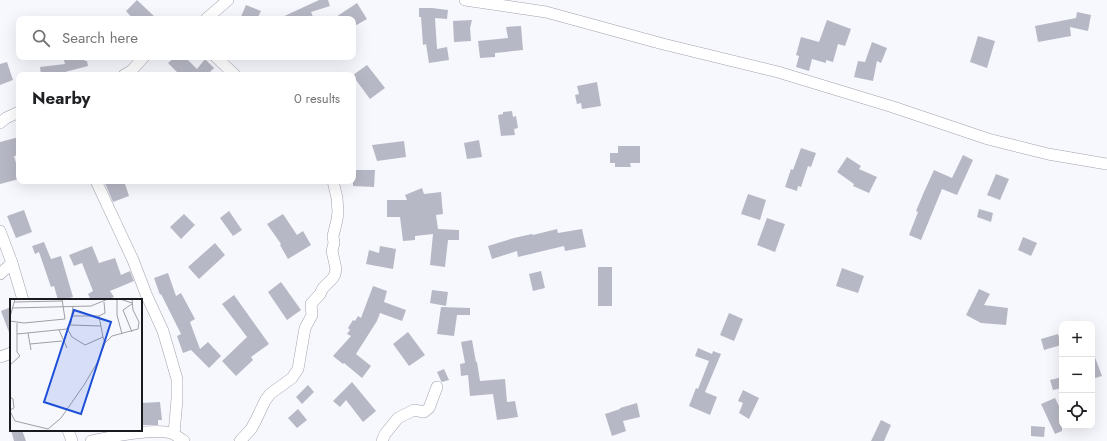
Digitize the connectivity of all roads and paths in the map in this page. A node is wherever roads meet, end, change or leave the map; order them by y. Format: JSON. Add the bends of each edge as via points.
{"nodes":[{"id":1,"x":228,"y":0,"type":"edge"},
{"id":2,"x":465,"y":0,"type":"edge"},
{"id":3,"x":209,"y":16,"type":"edge"},
{"id":4,"x":141,"y":60,"type":"edge"},
{"id":5,"x":219,"y":60,"type":"edge"},
{"id":6,"x":129,"y":72,"type":"edge"},
{"id":7,"x":232,"y":72,"type":"edge"},
{"id":8,"x":16,"y":113,"type":"edge"},
{"id":9,"x":0,"y":123,"type":"edge"},
{"id":10,"x":1107,"y":164,"type":"edge"},
{"id":11,"x":97,"y":184,"type":"edge"},
{"id":12,"x":334,"y":184,"type":"edge"},
{"id":13,"x":0,"y":231,"type":"edge"},
{"id":14,"x":12,"y":263,"type":"junction"},
{"id":15,"x":0,"y":274,"type":"edge"},
{"id":16,"x":23,"y":299,"type":"edge"},
{"id":17,"x":10,"y":353,"type":"edge"},
{"id":18,"x":0,"y":357,"type":"edge"},
{"id":19,"x":437,"y":387,"type":"dead end"},
{"id":20,"x":68,"y":431,"type":"edge"},
{"id":21,"x":174,"y":434,"type":"junction"},
{"id":22,"x":72,"y":441,"type":"edge"},
{"id":23,"x":91,"y":441,"type":"edge"},
{"id":24,"x":184,"y":441,"type":"edge"},
{"id":25,"x":240,"y":441,"type":"edge"},
{"id":26,"x":382,"y":441,"type":"edge"}],
"edges":[{"from":1,"to":3,"type":"street"},
{"from":2,"to":10,"type":"street","via":[[546,12],[778,72],[988,139],[1048,154]]},
{"from":4,"to":6,"type":"street"},
{"from":5,"to":7,"type":"street"},
{"from":8,"to":9,"type":"street"},
{"from":11,"to":21,"type":"street","via":[[163,332],[177,379]]},
{"from":12,"to":25,"type":"street","via":[[338,212],[332,251],[335,274],[311,304],[312,315],[305,328],[296,374],[265,401],[251,429]]},
{"from":13,"to":14,"type":"street"},
{"from":14,"to":15,"type":"street"},
{"from":14,"to":16,"type":"street"},
{"from":17,"to":18,"type":"street"},
{"from":19,"to":26,"type":"street","via":[[429,408],[424,412],[414,410],[398,418]]},
{"from":20,"to":22,"type":"street"},
{"from":21,"to":23,"type":"street","via":[[152,432]]},
{"from":21,"to":24,"type":"street"}]}
